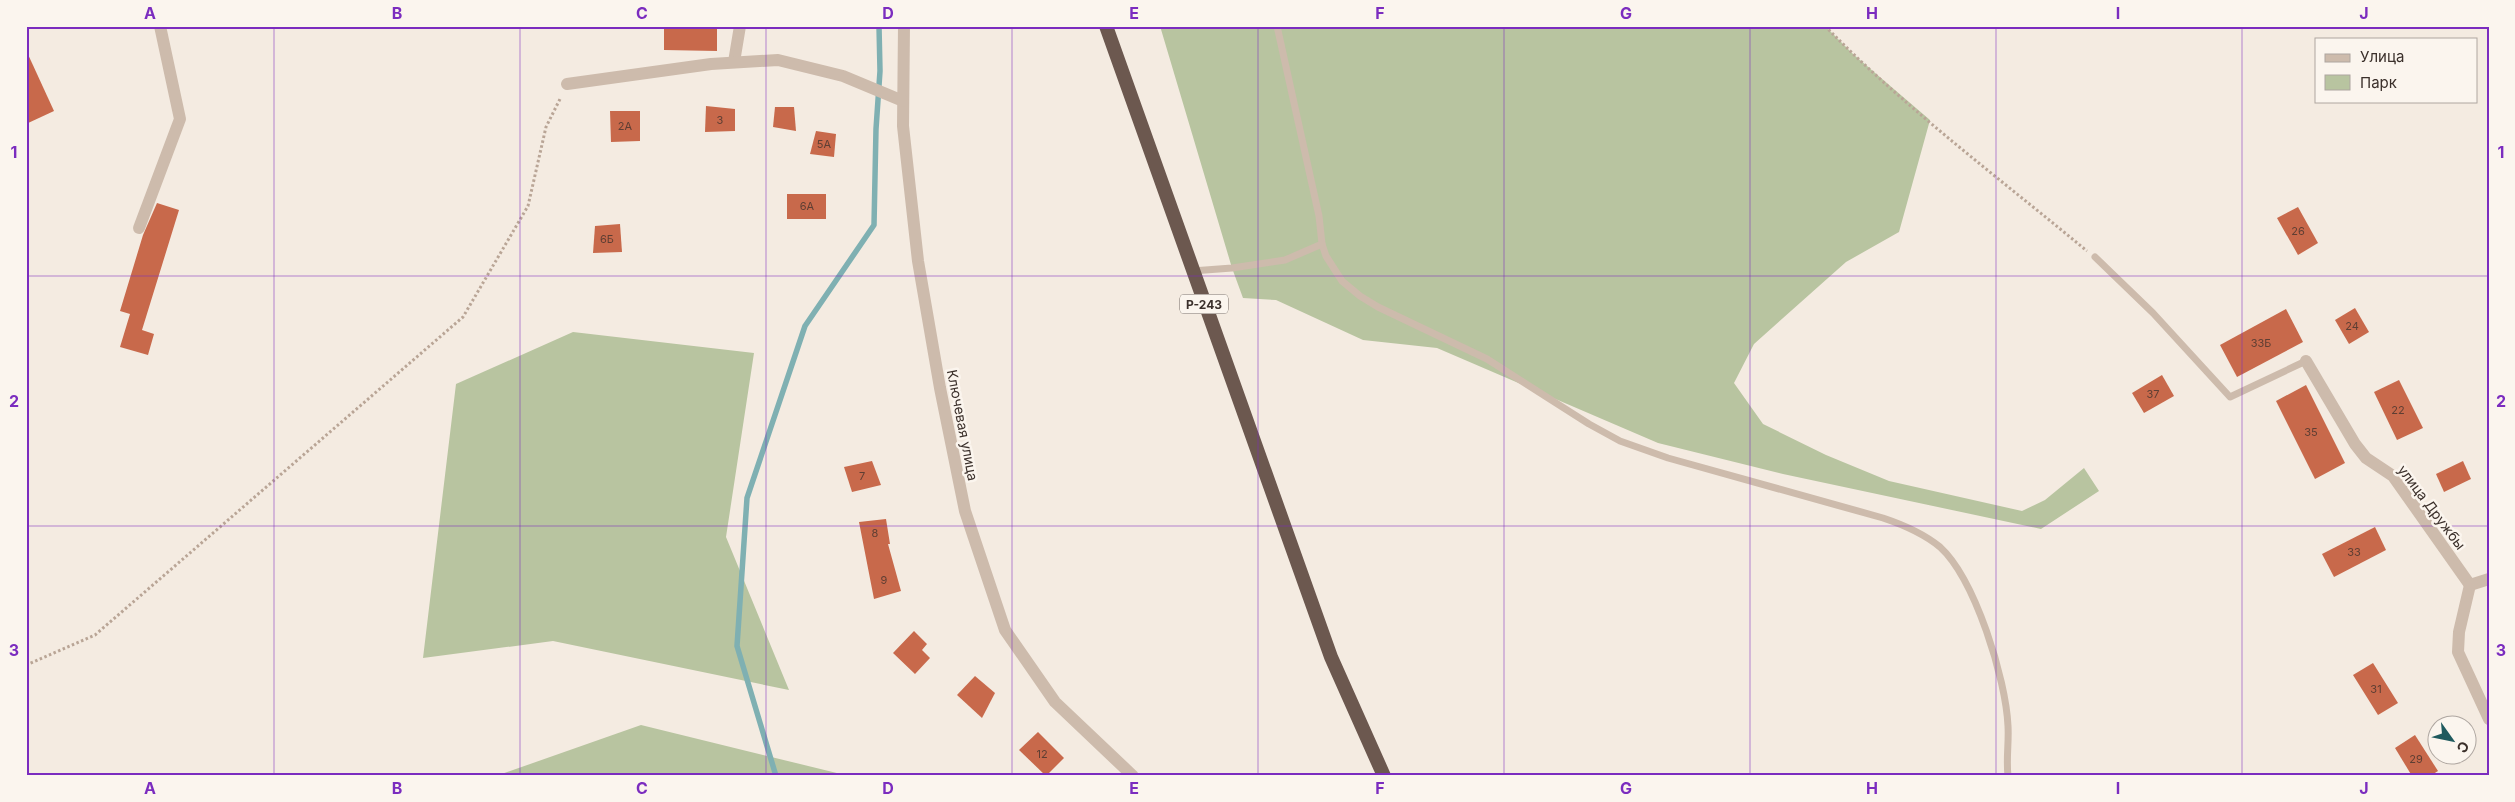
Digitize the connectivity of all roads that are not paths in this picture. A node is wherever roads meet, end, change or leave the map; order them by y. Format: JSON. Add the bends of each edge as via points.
{"nodes":[{"id":1,"x":160,"y":26,"type":"edge"},
{"id":2,"x":740,"y":26,"type":"edge"},
{"id":3,"x":904,"y":26,"type":"edge"},
{"id":4,"x":1106,"y":26,"type":"edge"},
{"id":5,"x":1277,"y":26,"type":"edge"},
{"id":6,"x":734,"y":62,"type":"junction"},
{"id":7,"x":567,"y":84,"type":"road end"},
{"id":8,"x":903,"y":101,"type":"junction"},
{"id":9,"x":139,"y":228,"type":"dead end"},
{"id":10,"x":1322,"y":244,"type":"junction"},
{"id":11,"x":2095,"y":258,"type":"road end"},
{"id":12,"x":1192,"y":271,"type":"junction"},
{"id":13,"x":2306,"y":361,"type":"joint"},
{"id":14,"x":2489,"y":579,"type":"edge"},
{"id":15,"x":2470,"y":585,"type":"junction"},
{"id":16,"x":2489,"y":719,"type":"edge"},
{"id":17,"x":1133,"y":776,"type":"edge"},
{"id":18,"x":1384,"y":776,"type":"edge"},
{"id":19,"x":2008,"y":776,"type":"edge"}],
"edges":[{"from":1,"to":9,"type":"street","via":[[180,119]]},
{"from":2,"to":6,"type":"street"},
{"from":3,"to":8,"type":"street","name":"Ключевая улица"},
{"from":4,"to":12,"type":"highway","number":"Р-243"},
{"from":5,"to":10,"type":"lane","via":[[1319,216]]},
{"from":6,"to":7,"type":"street"},
{"from":6,"to":8,"type":"street","via":[[778,60],[843,76]]},
{"from":8,"to":17,"type":"street","name":"Ключевая улица","via":[[918,261],[940,388],[965,511],[1005,630],[1056,702]]},
{"from":10,"to":12,"type":"lane","via":[[1285,260]]},
{"from":10,"to":19,"type":"lane","via":[[1332,268],[1360,296],[1487,359],[1620,441],[1668,458],[1907,526],[1941,548],[1972,594],[1993,654],[2008,726]]},
{"from":11,"to":13,"type":"lane","via":[[2153,313],[2230,397]]},
{"from":12,"to":18,"type":"highway","number":"Р-243","via":[[1331,657]]},
{"from":13,"to":15,"type":"street","name":"улица Дружбы","via":[[2355,444],[2366,458],[2393,476]]},
{"from":14,"to":15,"type":"street"},
{"from":15,"to":16,"type":"street","via":[[2458,632],[2458,652]]}]}
